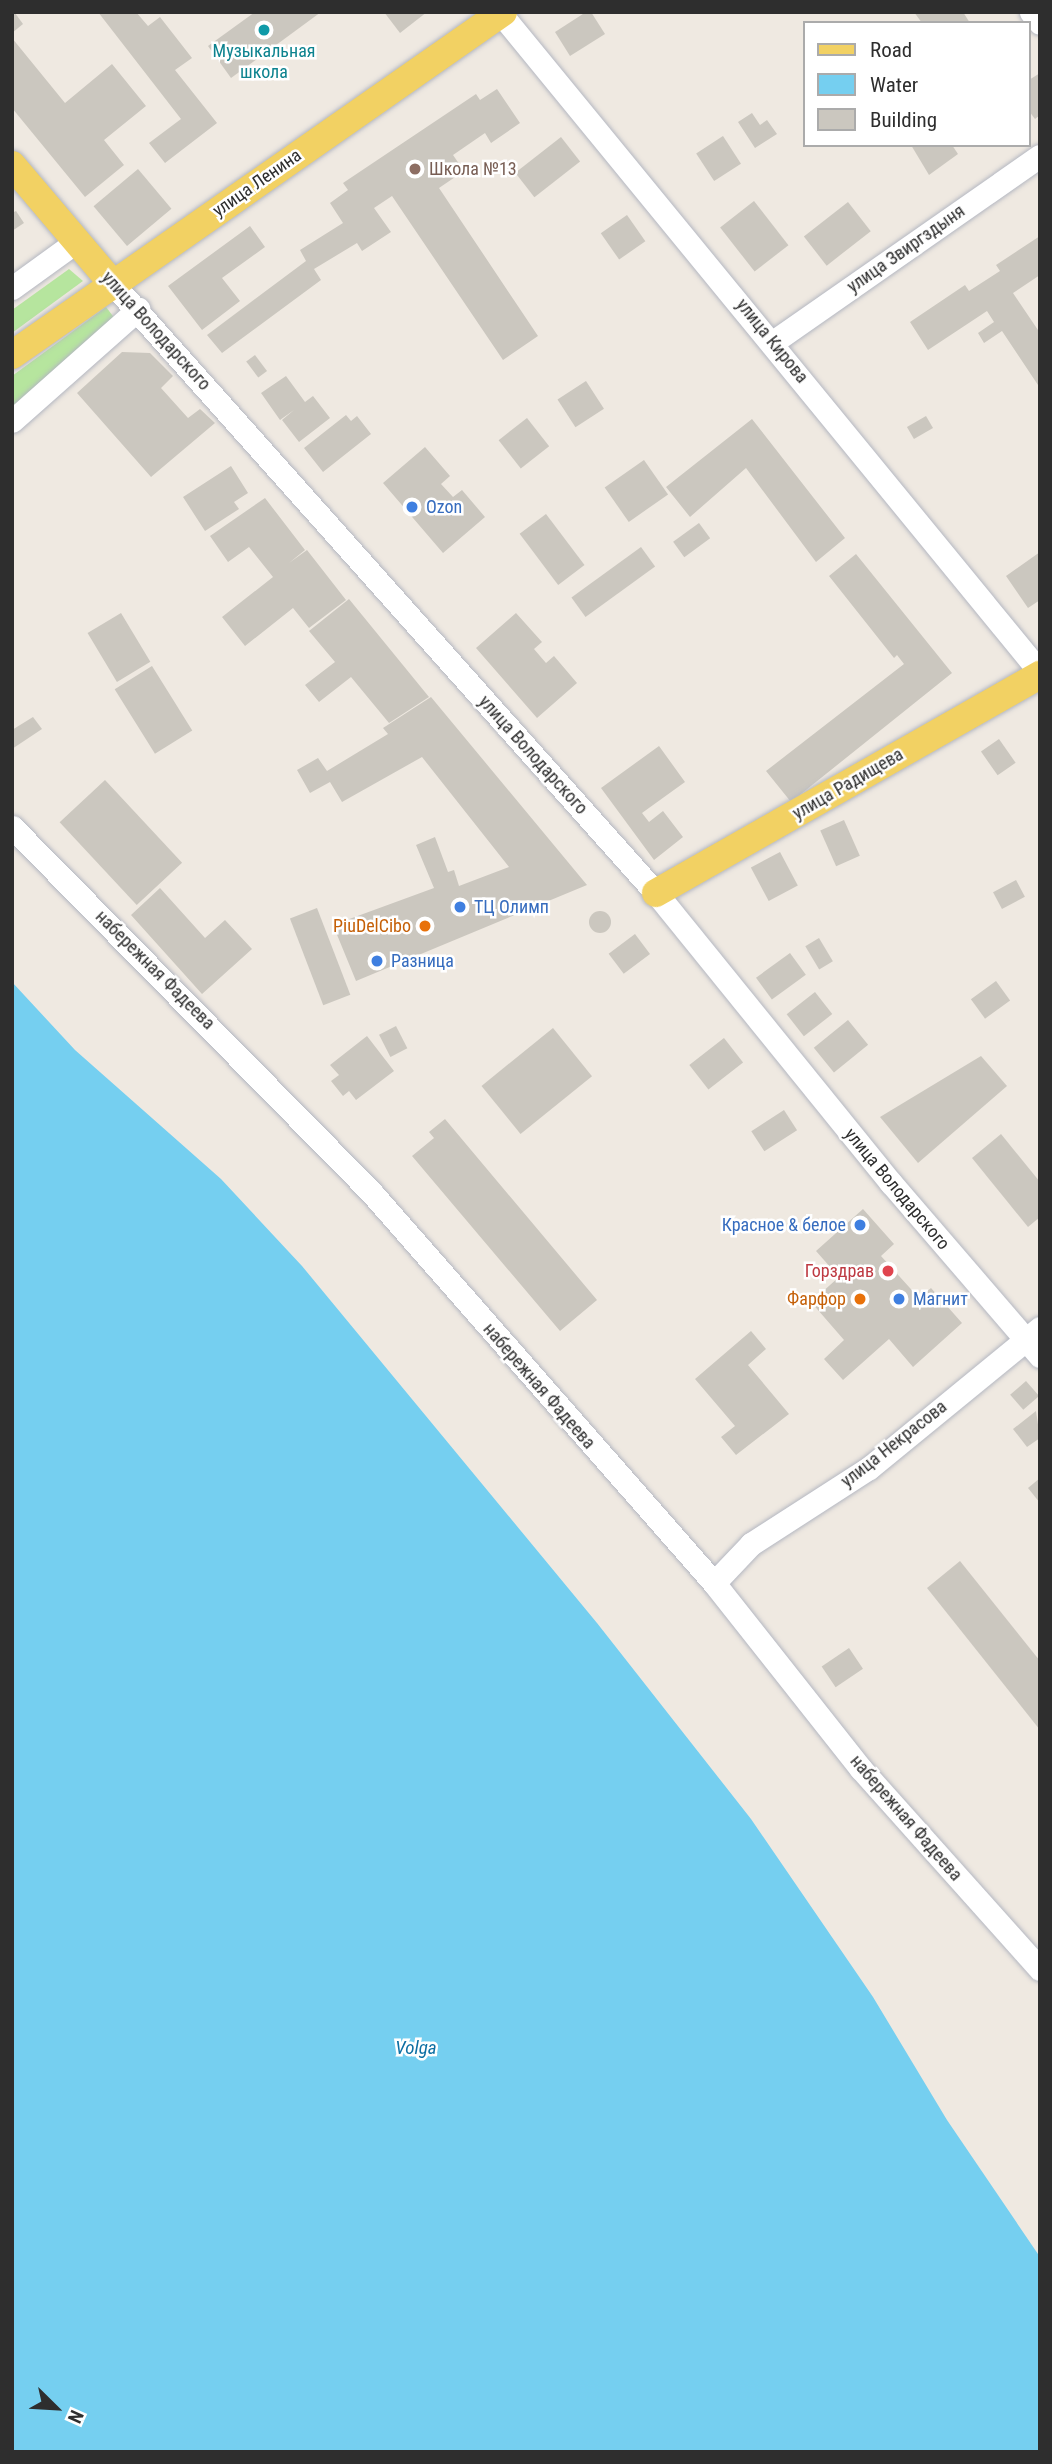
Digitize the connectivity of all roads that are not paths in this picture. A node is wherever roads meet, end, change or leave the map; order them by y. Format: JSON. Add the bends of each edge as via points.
{"nodes":[{"id":1,"x":1031,"y":12,"type":"edge"},
{"id":2,"x":501,"y":13,"type":"edge"},
{"id":3,"x":1040,"y":23,"type":"edge"},
{"id":4,"x":1040,"y":156,"type":"edge"},
{"id":5,"x":12,"y":165,"type":"edge"},
{"id":6,"x":77,"y":242,"type":"junction"},
{"id":7,"x":113,"y":284,"type":"junction"},
{"id":8,"x":12,"y":288,"type":"edge"},
{"id":9,"x":138,"y":309,"type":"junction"},
{"id":10,"x":773,"y":342,"type":"junction"},
{"id":11,"x":12,"y":355,"type":"edge"},
{"id":12,"x":12,"y":421,"type":"edge"},
{"id":13,"x":1040,"y":674,"type":"edge"},
{"id":14,"x":12,"y":827,"type":"edge"},
{"id":15,"x":656,"y":893,"type":"junction"},
{"id":16,"x":1032,"y":1334,"type":"edge"},
{"id":17,"x":1040,"y":1356,"type":"edge"},
{"id":18,"x":715,"y":1583,"type":"junction"},
{"id":19,"x":1040,"y":1969,"type":"edge"}],
"edges":[{"from":1,"to":3,"type":"street"},
{"from":2,"to":7,"type":"main road","name":"улица Ленина"},
{"from":2,"to":10,"type":"street","name":"улица Кирова"},
{"from":4,"to":10,"type":"street","name":"улица Звиргздыня"},
{"from":5,"to":6,"type":"main road","name":"улица Володарского"},
{"from":6,"to":7,"type":"main road","name":"улица Володарского"},
{"from":6,"to":8,"type":"street"},
{"from":7,"to":9,"type":"street","name":"улица Володарского"},
{"from":7,"to":11,"type":"main road","name":"улица Ленина"},
{"from":9,"to":12,"type":"street"},
{"from":9,"to":15,"type":"street","name":"улица Володарского"},
{"from":10,"to":13,"type":"street","name":"улица Кирова"},
{"from":13,"to":15,"type":"main road","name":"улица Радищева"},
{"from":14,"to":18,"type":"street","name":"набережная Фадеева","via":[[371,1192]]},
{"from":15,"to":16,"type":"street","name":"улица Володарского","via":[[891,1183]]},
{"from":16,"to":17,"type":"street","name":"улица Володарского"},
{"from":16,"to":18,"type":"street","name":"улица Некрасова","via":[[869,1468],[751,1544]]},
{"from":18,"to":19,"type":"street","name":"набережная Фадеева","via":[[861,1769]]}]}
